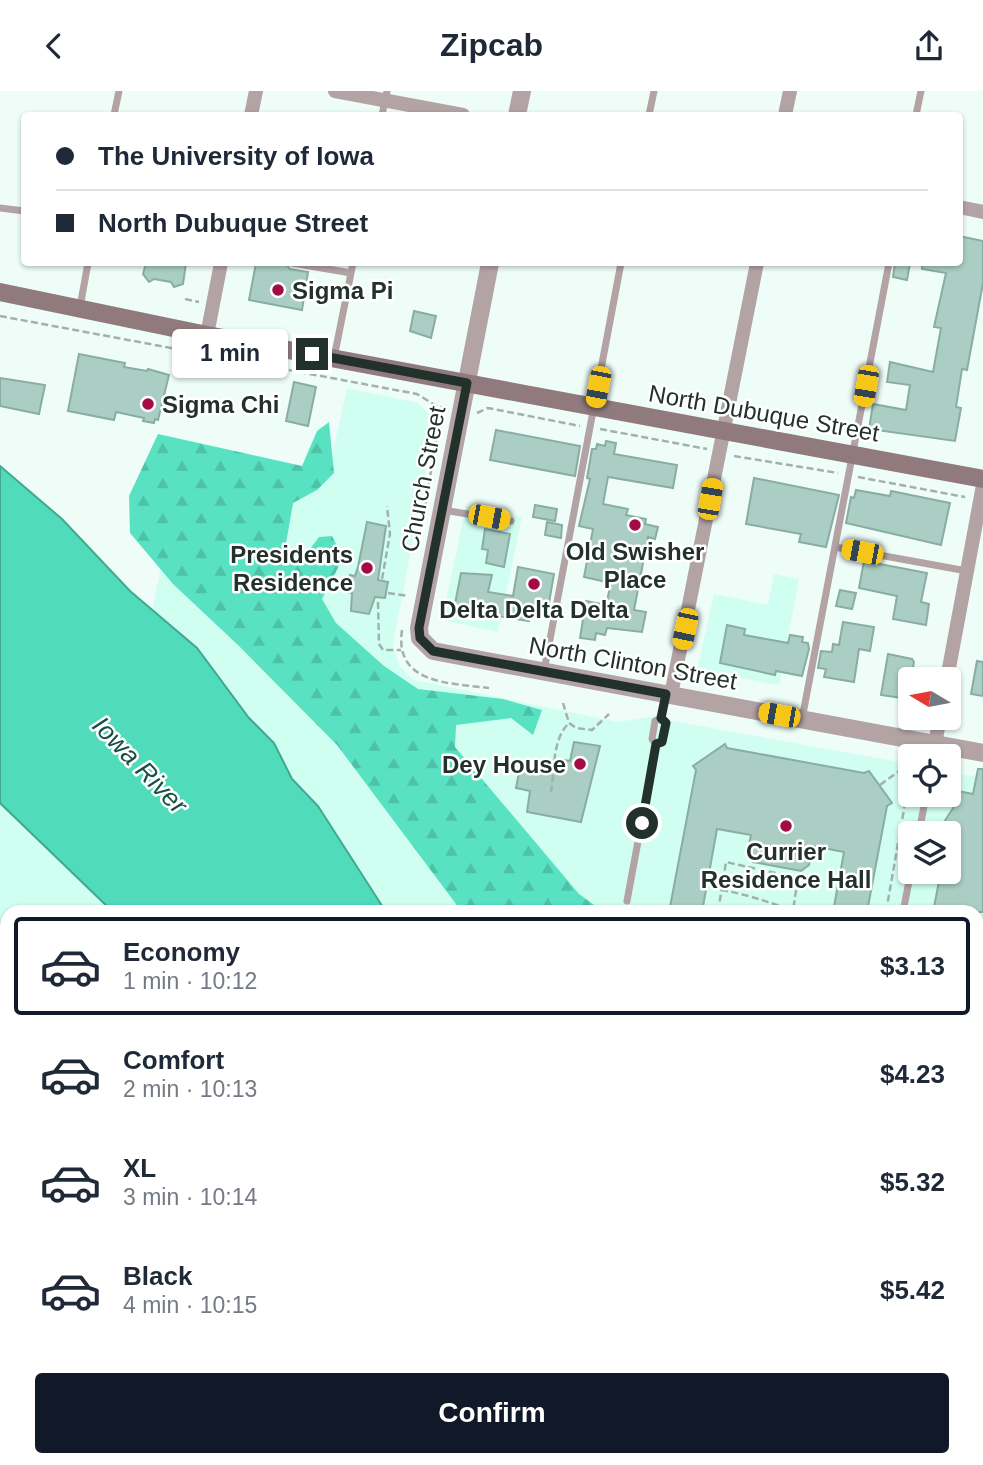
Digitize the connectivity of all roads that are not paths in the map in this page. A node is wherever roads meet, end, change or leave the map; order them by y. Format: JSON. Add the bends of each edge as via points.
{"nodes":[{"id":1,"x":119,"y":91,"type":"edge"},
{"id":2,"x":256,"y":91,"type":"edge"},
{"id":3,"x":335,"y":91,"type":"edge"},
{"id":4,"x":522,"y":91,"type":"edge"},
{"id":5,"x":654,"y":91,"type":"edge"},
{"id":6,"x":790,"y":91,"type":"edge"},
{"id":7,"x":921,"y":91,"type":"edge"},
{"id":8,"x":386,"y":96,"type":"edge"},
{"id":9,"x":115,"y":112,"type":"edge"},
{"id":10,"x":252,"y":112,"type":"edge"},
{"id":11,"x":451,"y":112,"type":"edge"},
{"id":12,"x":518,"y":112,"type":"edge"},
{"id":13,"x":650,"y":112,"type":"edge"},
{"id":14,"x":786,"y":112,"type":"edge"},
{"id":15,"x":917,"y":112,"type":"edge"},
{"id":16,"x":0,"y":208,"type":"edge"},
{"id":17,"x":963,"y":208,"type":"edge"},
{"id":18,"x":21,"y":212,"type":"edge"},
{"id":19,"x":983,"y":212,"type":"edge"},
{"id":20,"x":87,"y":266,"type":"edge"},
{"id":21,"x":220,"y":266,"type":"edge"},
{"id":22,"x":310,"y":266,"type":"edge"},
{"id":23,"x":353,"y":266,"type":"edge"},
{"id":24,"x":489,"y":266,"type":"edge"},
{"id":25,"x":620,"y":266,"type":"edge"},
{"id":26,"x":756,"y":266,"type":"edge"},
{"id":27,"x":888,"y":266,"type":"edge"},
{"id":28,"x":351,"y":273,"type":"junction"},
{"id":29,"x":0,"y":292,"type":"edge"},
{"id":30,"x":80,"y":309,"type":"junction"},
{"id":31,"x":207,"y":335,"type":"junction"},
{"id":32,"x":334,"y":358,"type":"junction"},
{"id":33,"x":467,"y":383,"type":"junction"},
{"id":34,"x":594,"y":407,"type":"junction"},
{"id":35,"x":726,"y":432,"type":"junction"},
{"id":36,"x":853,"y":455,"type":"junction"},
{"id":37,"x":983,"y":479,"type":"edge"},
{"id":38,"x":983,"y":485,"type":"edge"},
{"id":39,"x":442,"y":510,"type":"junction"},
{"id":40,"x":510,"y":521,"type":"dead end"},
{"id":41,"x":835,"y":547,"type":"junction"},
{"id":42,"x":967,"y":571,"type":"junction"},
{"id":43,"x":420,"y":622,"type":"joint"},
{"id":44,"x":949,"y":667,"type":"edge"},
{"id":45,"x":544,"y":672,"type":"junction"},
{"id":46,"x":669,"y":695,"type":"junction"},
{"id":47,"x":802,"y":719,"type":"junction"},
{"id":48,"x":908,"y":744,"type":"edge"},
{"id":49,"x":961,"y":752,"type":"edge"},
{"id":50,"x":983,"y":753,"type":"edge"},
{"id":51,"x":908,"y":884,"type":"edge"},
{"id":52,"x":627,"y":901,"type":"dead end"},
{"id":53,"x":904,"y":905,"type":"edge"}],
"edges":[{"from":1,"to":9,"type":"lane"},
{"from":2,"to":10,"type":"street"},
{"from":3,"to":8,"type":"street"},
{"from":4,"to":12,"type":"street"},
{"from":5,"to":13,"type":"lane"},
{"from":6,"to":14,"type":"street"},
{"from":7,"to":15,"type":"lane"},
{"from":8,"to":11,"type":"street"},
{"from":16,"to":18,"type":"lane"},
{"from":17,"to":19,"type":"street"},
{"from":20,"to":30,"type":"lane"},
{"from":21,"to":31,"type":"street"},
{"from":22,"to":28,"type":"lane"},
{"from":23,"to":28,"type":"lane"},
{"from":24,"to":33,"type":"street","name":"Church Street"},
{"from":25,"to":34,"type":"lane"},
{"from":26,"to":35,"type":"street"},
{"from":27,"to":36,"type":"lane"},
{"from":28,"to":32,"type":"lane"},
{"from":29,"to":30,"type":"main road","name":"North Dubuque Street"},
{"from":30,"to":31,"type":"main road","name":"North Dubuque Street"},
{"from":31,"to":32,"type":"main road","name":"North Dubuque Street"},
{"from":32,"to":33,"type":"main road","name":"North Dubuque Street"},
{"from":33,"to":34,"type":"main road","name":"North Dubuque Street"},
{"from":33,"to":39,"type":"street","name":"Church Street"},
{"from":34,"to":35,"type":"main road","name":"North Dubuque Street"},
{"from":34,"to":45,"type":"lane"},
{"from":35,"to":36,"type":"main road","name":"North Dubuque Street"},
{"from":35,"to":46,"type":"street"},
{"from":36,"to":37,"type":"main road","name":"North Dubuque Street"},
{"from":36,"to":41,"type":"lane"},
{"from":38,"to":42,"type":"street"},
{"from":39,"to":40,"type":"lane"},
{"from":39,"to":43,"type":"street","name":"Church Street"},
{"from":41,"to":42,"type":"lane"},
{"from":41,"to":47,"type":"lane"},
{"from":42,"to":44,"type":"street"},
{"from":43,"to":45,"type":"street","name":"North Clinton Street","via":[[420,638],[433,651]]},
{"from":45,"to":46,"type":"street","name":"North Clinton Street"},
{"from":46,"to":47,"type":"street","name":"North Clinton Street"},
{"from":46,"to":52,"type":"lane"},
{"from":47,"to":48,"type":"street","name":"North Clinton Street"},
{"from":49,"to":50,"type":"street","name":"North Clinton Street"},
{"from":51,"to":53,"type":"lane"}]}
